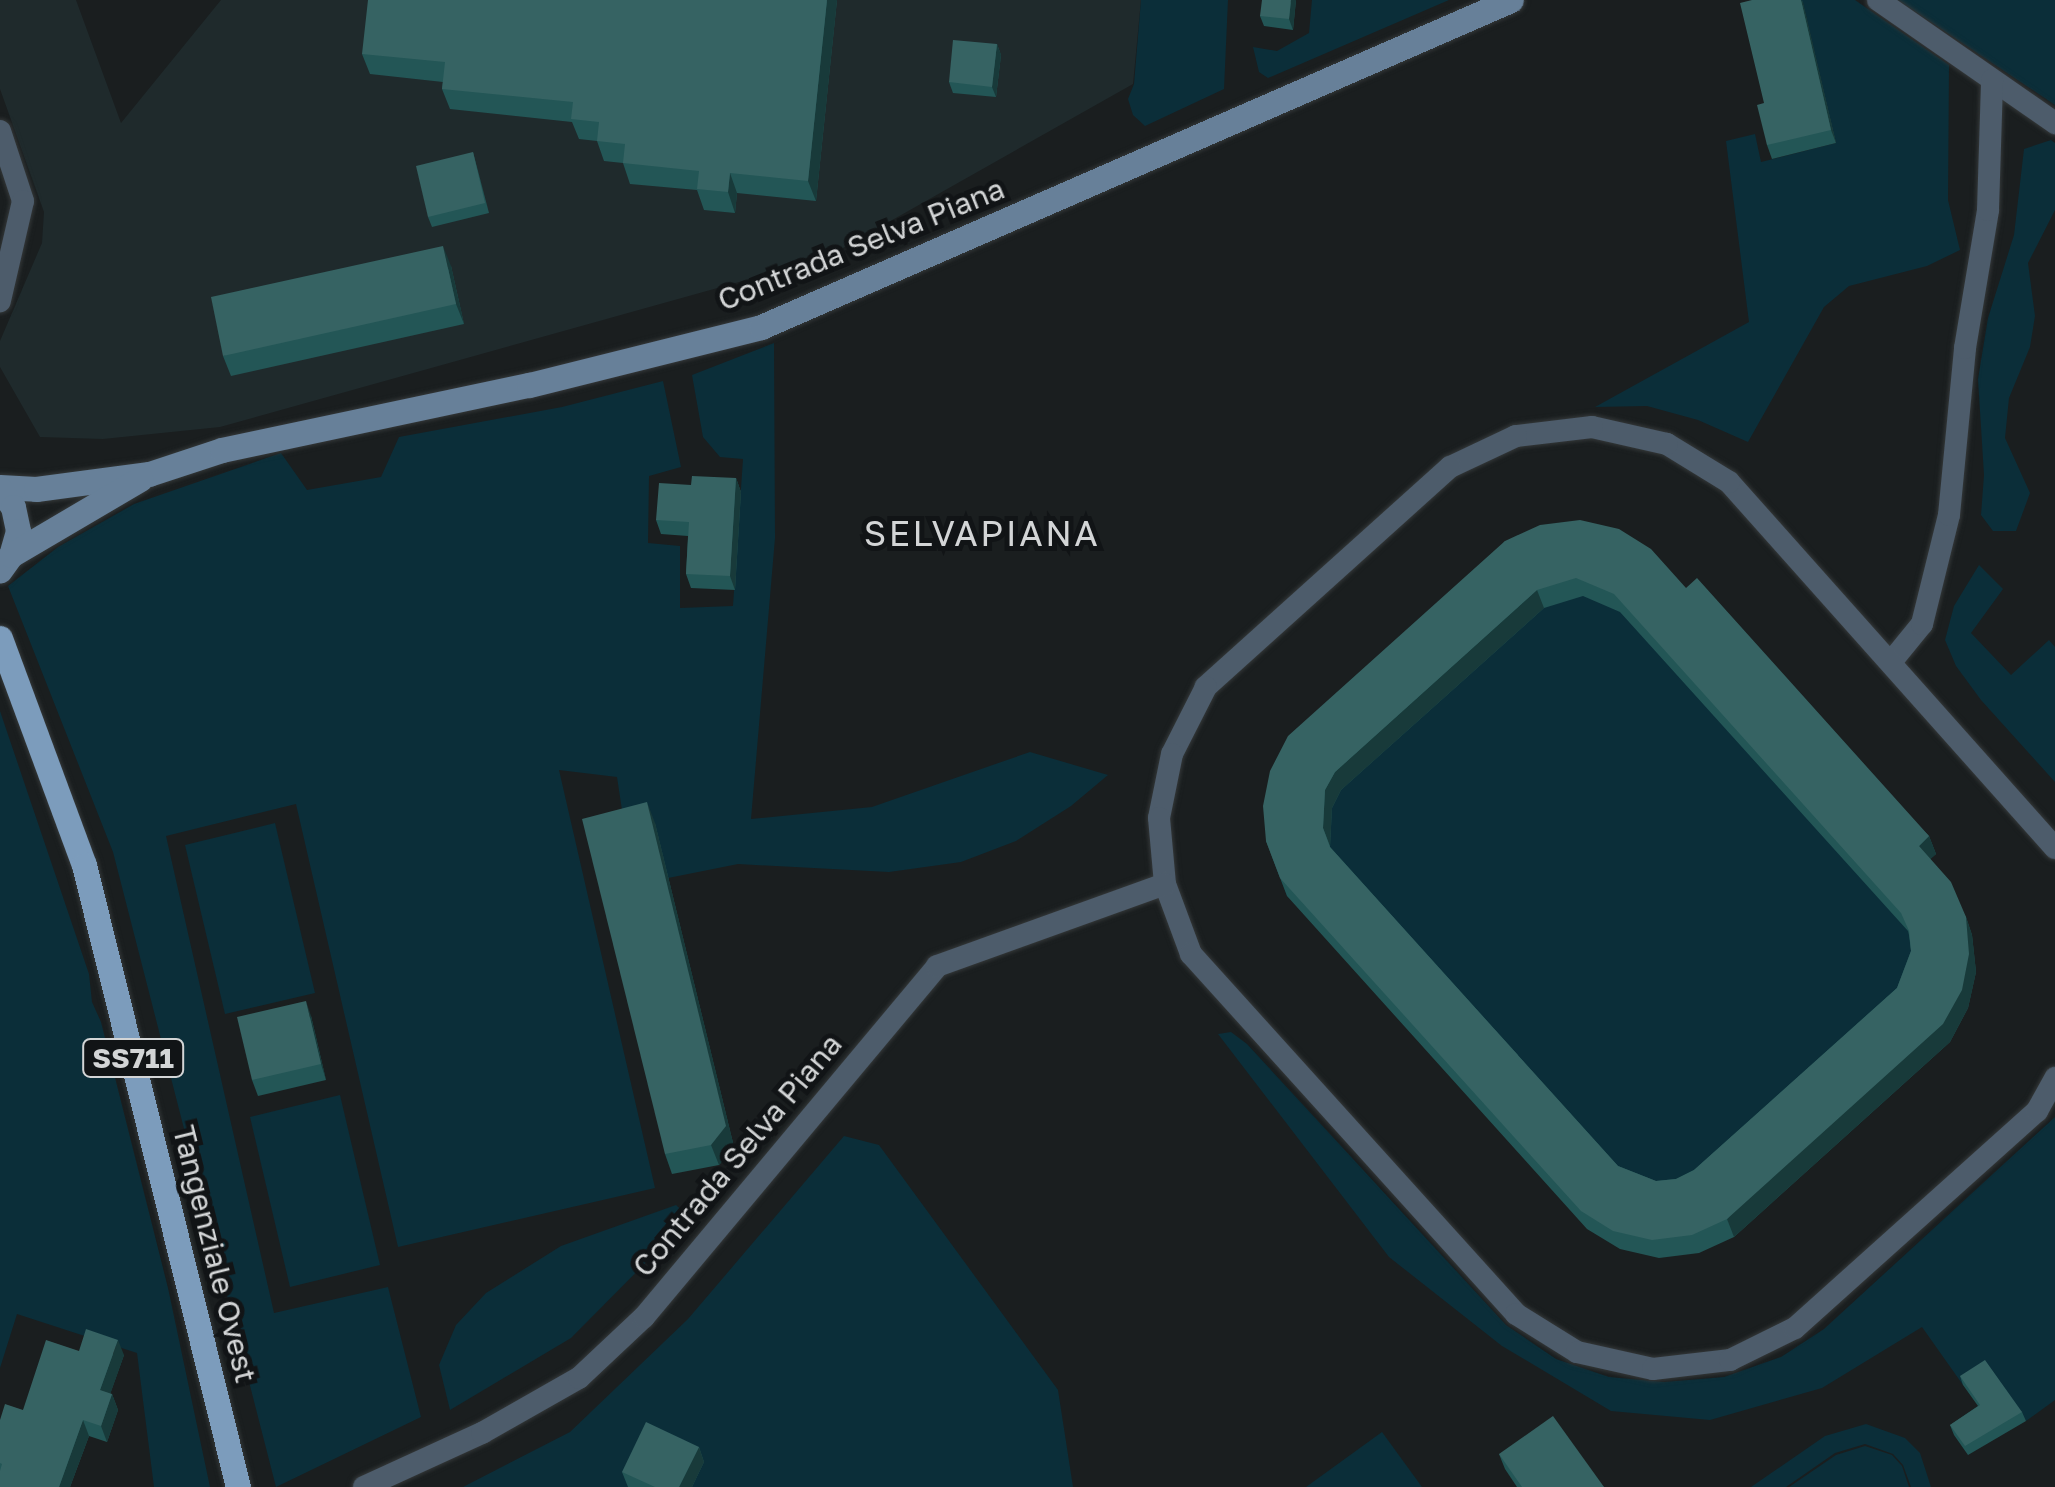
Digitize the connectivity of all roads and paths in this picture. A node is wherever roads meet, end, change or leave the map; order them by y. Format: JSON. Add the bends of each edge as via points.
{"nodes":[{"id":1,"x":1510,"y":0,"type":"edge"},
{"id":2,"x":1878,"y":0,"type":"edge"},
{"id":3,"x":1992,"y":80,"type":"junction"},
{"id":4,"x":2055,"y":122,"type":"edge"},
{"id":5,"x":0,"y":131,"type":"edge"},
{"id":6,"x":0,"y":301,"type":"edge"},
{"id":7,"x":149,"y":474,"type":"junction"},
{"id":8,"x":0,"y":488,"type":"edge"},
{"id":9,"x":6,"y":563,"type":"edge"},
{"id":10,"x":0,"y":638,"type":"edge"},
{"id":11,"x":1892,"y":662,"type":"junction"},
{"id":12,"x":2055,"y":848,"type":"edge"},
{"id":13,"x":1165,"y":884,"type":"junction"},
{"id":14,"x":2055,"y":1078,"type":"edge"},
{"id":15,"x":238,"y":1487,"type":"edge"},
{"id":16,"x":364,"y":1487,"type":"edge"}],
"edges":[{"from":1,"to":7,"type":"street","name":"Contrada Selva Piana","via":[[761,327],[222,450]]},
{"from":2,"to":3,"type":"street"},
{"from":3,"to":4,"type":"street"},
{"from":3,"to":11,"type":"street","via":[[1988,210],[1964,348],[1950,515],[1922,624]]},
{"from":5,"to":6,"type":"street","via":[[23,201]]},
{"from":7,"to":8,"type":"street"},
{"from":7,"to":9,"type":"street"},
{"from":8,"to":9,"type":"street","via":[[17,519]]},
{"from":10,"to":15,"type":"main road","name":"Tangenziale Ovest","number":"SS711","via":[[84,865]]},
{"from":11,"to":12,"type":"street"},
{"from":11,"to":13,"type":"street","via":[[1729,482],[1667,444],[1592,427],[1516,436],[1450,468],[1206,687],[1172,754],[1159,818]]},
{"from":13,"to":14,"type":"street","via":[[1191,954],[1516,1314],[1578,1352],[1653,1369],[1730,1360],[1795,1328],[2037,1111]]},
{"from":13,"to":16,"type":"street","name":"Contrada Selva Piana","via":[[937,966],[644,1317],[579,1378],[482,1434]]}]}
